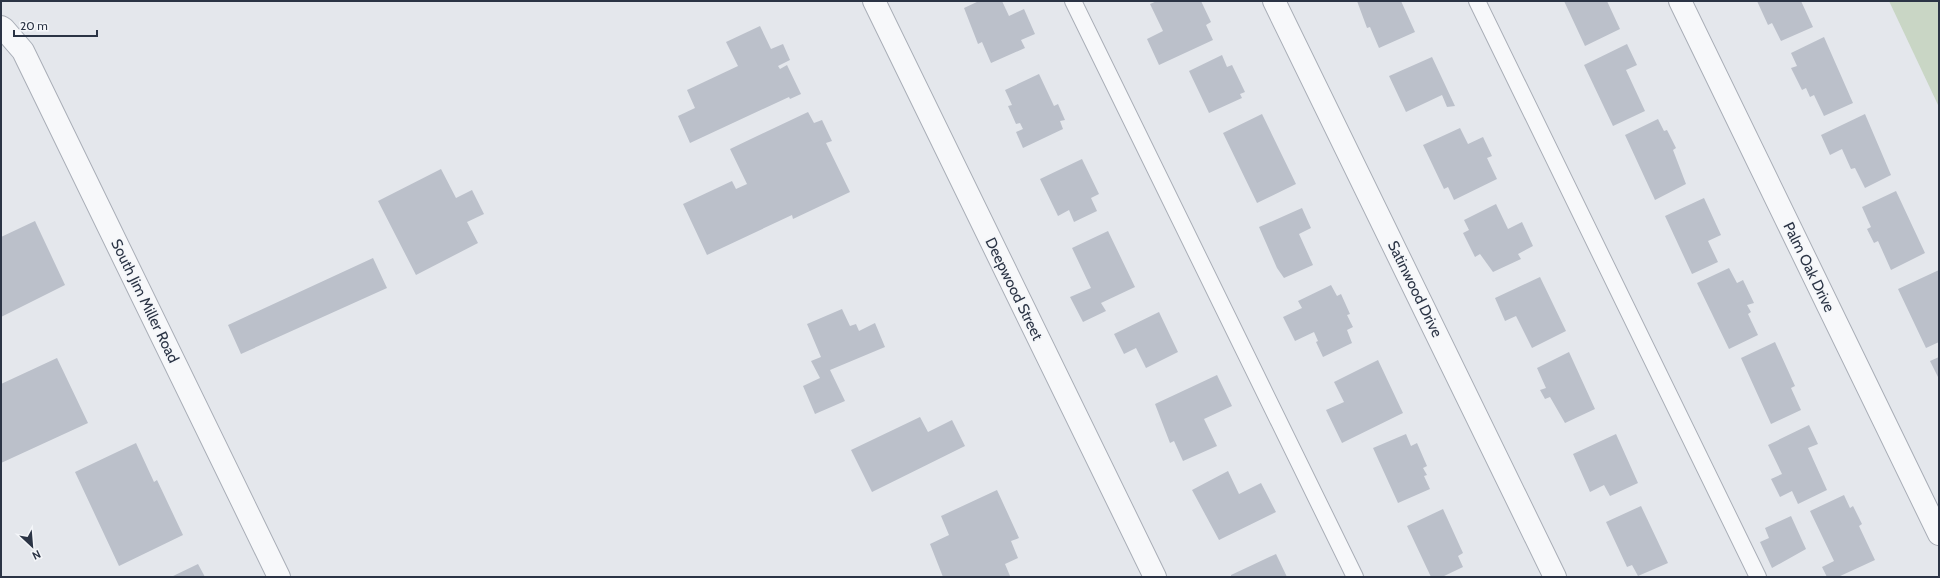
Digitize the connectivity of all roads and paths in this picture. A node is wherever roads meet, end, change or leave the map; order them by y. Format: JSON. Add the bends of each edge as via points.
{"nodes":[{"id":1,"x":874,"y":1,"type":"edge"},
{"id":2,"x":1073,"y":1,"type":"edge"},
{"id":3,"x":1274,"y":1,"type":"edge"},
{"id":4,"x":1477,"y":1,"type":"edge"},
{"id":5,"x":1680,"y":1,"type":"edge"},
{"id":6,"x":3,"y":28,"type":"edge"},
{"id":7,"x":1939,"y":534,"type":"edge"},
{"id":8,"x":279,"y":577,"type":"edge"},
{"id":9,"x":1155,"y":577,"type":"edge"},
{"id":10,"x":1355,"y":577,"type":"edge"},
{"id":11,"x":1555,"y":577,"type":"edge"},
{"id":12,"x":1758,"y":577,"type":"edge"}],
"edges":[{"from":1,"to":9,"type":"street","name":"Deepwood Street"},
{"from":2,"to":10,"type":"lane"},
{"from":3,"to":11,"type":"street","name":"Satinwood Drive"},
{"from":4,"to":12,"type":"lane"},
{"from":5,"to":7,"type":"street","name":"Palm Oak Drive"},
{"from":6,"to":8,"type":"street","name":"South Jim Miller Road","via":[[23,51]]}]}
